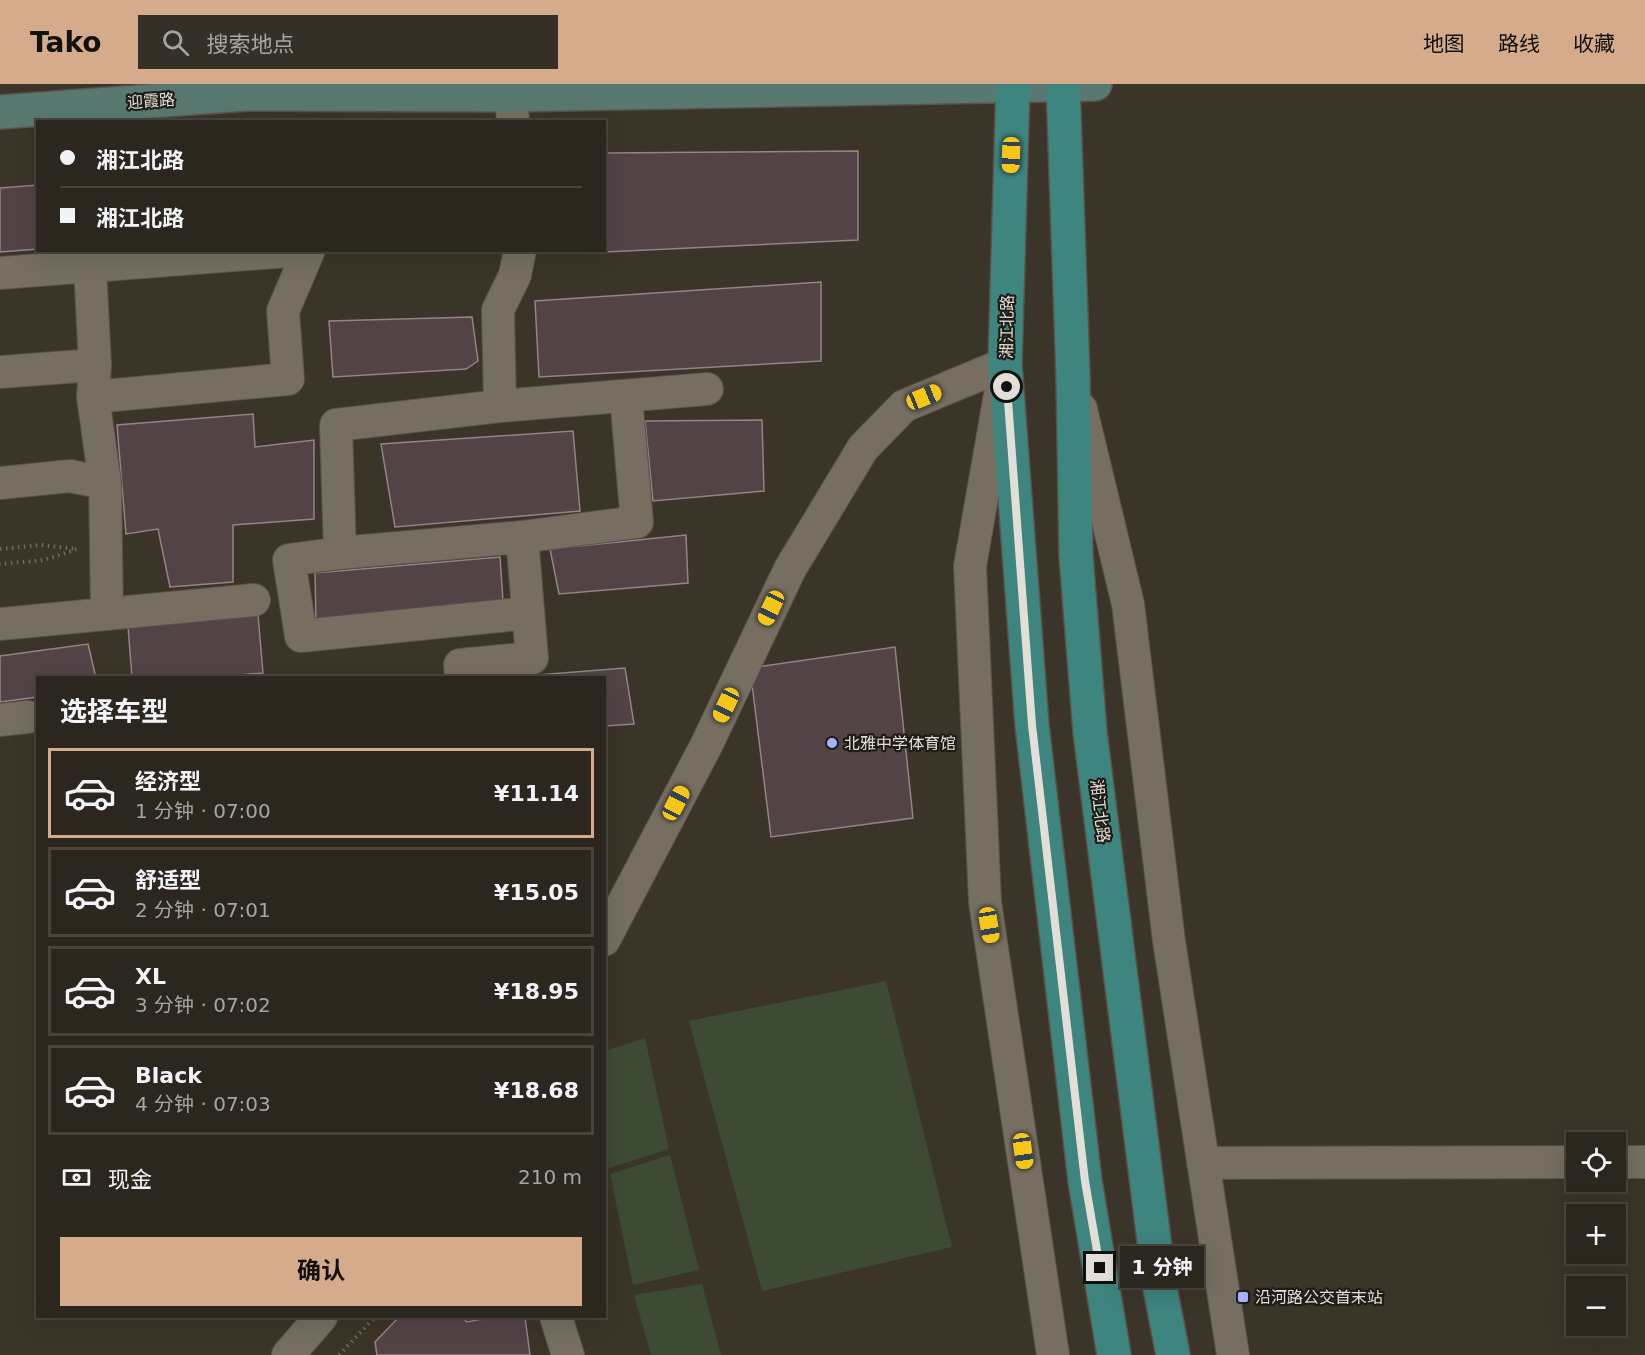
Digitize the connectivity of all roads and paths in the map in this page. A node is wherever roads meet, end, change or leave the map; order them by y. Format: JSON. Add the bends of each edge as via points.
{"nodes":[{"id":1,"x":1074,"y":84,"type":"edge"},
{"id":2,"x":1013,"y":85,"type":"edge"},
{"id":3,"x":236,"y":89,"type":"edge"},
{"id":4,"x":564,"y":89,"type":"edge"},
{"id":5,"x":512,"y":108,"type":"edge"},
{"id":6,"x":0,"y":112,"type":"edge"},
{"id":7,"x":278,"y":252,"type":"edge"},
{"id":8,"x":308,"y":252,"type":"edge"},
{"id":9,"x":520,"y":252,"type":"edge"},
{"id":10,"x":90,"y":267,"type":"junction"},
{"id":11,"x":0,"y":273,"type":"edge"},
{"id":12,"x":1005,"y":364,"type":"junction"},
{"id":13,"x":95,"y":365,"type":"junction"},
{"id":14,"x":0,"y":372,"type":"edge"},
{"id":15,"x":1073,"y":376,"type":"junction"},
{"id":16,"x":707,"y":388,"type":"dead end"},
{"id":17,"x":93,"y":397,"type":"junction"},
{"id":18,"x":626,"y":397,"type":"junction"},
{"id":19,"x":500,"y":406,"type":"junction"},
{"id":20,"x":0,"y":483,"type":"edge"},
{"id":21,"x":105,"y":483,"type":"junction"},
{"id":22,"x":522,"y":537,"type":"junction"},
{"id":23,"x":0,"y":549,"type":"edge"},
{"id":24,"x":340,"y":553,"type":"junction"},
{"id":25,"x":0,"y":564,"type":"edge"},
{"id":26,"x":254,"y":600,"type":"dead end"},
{"id":27,"x":528,"y":613,"type":"junction"},
{"id":28,"x":107,"y":614,"type":"junction"},
{"id":29,"x":0,"y":624,"type":"edge"},
{"id":30,"x":461,"y":676,"type":"edge"},
{"id":31,"x":606,"y":936,"type":"edge"},
{"id":32,"x":1566,"y":1162,"type":"edge"},
{"id":33,"x":1626,"y":1162,"type":"edge"},
{"id":34,"x":1645,"y":1162,"type":"edge"},
{"id":35,"x":1203,"y":1163,"type":"junction"},
{"id":36,"x":320,"y":1318,"type":"edge"},
{"id":37,"x":374,"y":1318,"type":"edge"},
{"id":38,"x":556,"y":1318,"type":"edge"},
{"id":39,"x":288,"y":1355,"type":"edge"},
{"id":40,"x":339,"y":1355,"type":"edge"},
{"id":41,"x":568,"y":1355,"type":"edge"},
{"id":42,"x":1053,"y":1355,"type":"edge"},
{"id":43,"x":1114,"y":1355,"type":"edge"},
{"id":44,"x":1173,"y":1355,"type":"edge"},
{"id":45,"x":1233,"y":1355,"type":"edge"}],
"edges":[{"from":1,"to":2,"type":"street","name":"迎霞路"},
{"from":1,"to":15,"type":"main road","name":"湘江北路"},
{"from":2,"to":4,"type":"street","name":"迎霞路"},
{"from":2,"to":12,"type":"main road","name":"湘江北路"},
{"from":3,"to":5,"type":"street","name":"迎霞路"},
{"from":3,"to":6,"type":"street","name":"迎霞路"},
{"from":4,"to":5,"type":"street","name":"迎霞路"},
{"from":7,"to":10,"type":"street"},
{"from":8,"to":17,"type":"street","via":[[284,311],[288,379]]},
{"from":9,"to":19,"type":"street","via":[[498,310]]},
{"from":10,"to":11,"type":"street"},
{"from":10,"to":13,"type":"street"},
{"from":12,"to":31,"type":"street","via":[[904,406],[863,448],[790,569],[707,744]]},
{"from":12,"to":42,"type":"street","via":[[970,566],[983,857],[986,902]]},
{"from":12,"to":43,"type":"main road","name":"湘江北路","via":[[1032,725],[1085,1181]]},
{"from":13,"to":14,"type":"street"},
{"from":13,"to":17,"type":"street"},
{"from":15,"to":35,"type":"street","via":[[1128,604],[1170,941]]},
{"from":15,"to":44,"type":"main road","name":"湘江北路","via":[[1076,556],[1090,732],[1160,1288]]},
{"from":16,"to":18,"type":"street"},
{"from":17,"to":21,"type":"street"},
{"from":18,"to":19,"type":"street"},
{"from":18,"to":22,"type":"street","via":[[637,522]]},
{"from":19,"to":24,"type":"street","via":[[336,425]]},
{"from":20,"to":21,"type":"street","via":[[70,476]]},
{"from":21,"to":28,"type":"street"},
{"from":22,"to":24,"type":"street"},
{"from":22,"to":27,"type":"street"},
{"from":23,"to":25,"type":"path","via":[[41,545],[77,549],[44,560]]},
{"from":24,"to":27,"type":"street","via":[[290,560],[301,636]]},
{"from":26,"to":28,"type":"street"},
{"from":27,"to":30,"type":"street","via":[[532,658],[460,665]]},
{"from":28,"to":29,"type":"street"},
{"from":32,"to":35,"type":"street"},
{"from":33,"to":34,"type":"street"},
{"from":35,"to":45,"type":"street"},
{"from":36,"to":39,"type":"street"},
{"from":37,"to":40,"type":"path"},
{"from":38,"to":41,"type":"street"}]}
